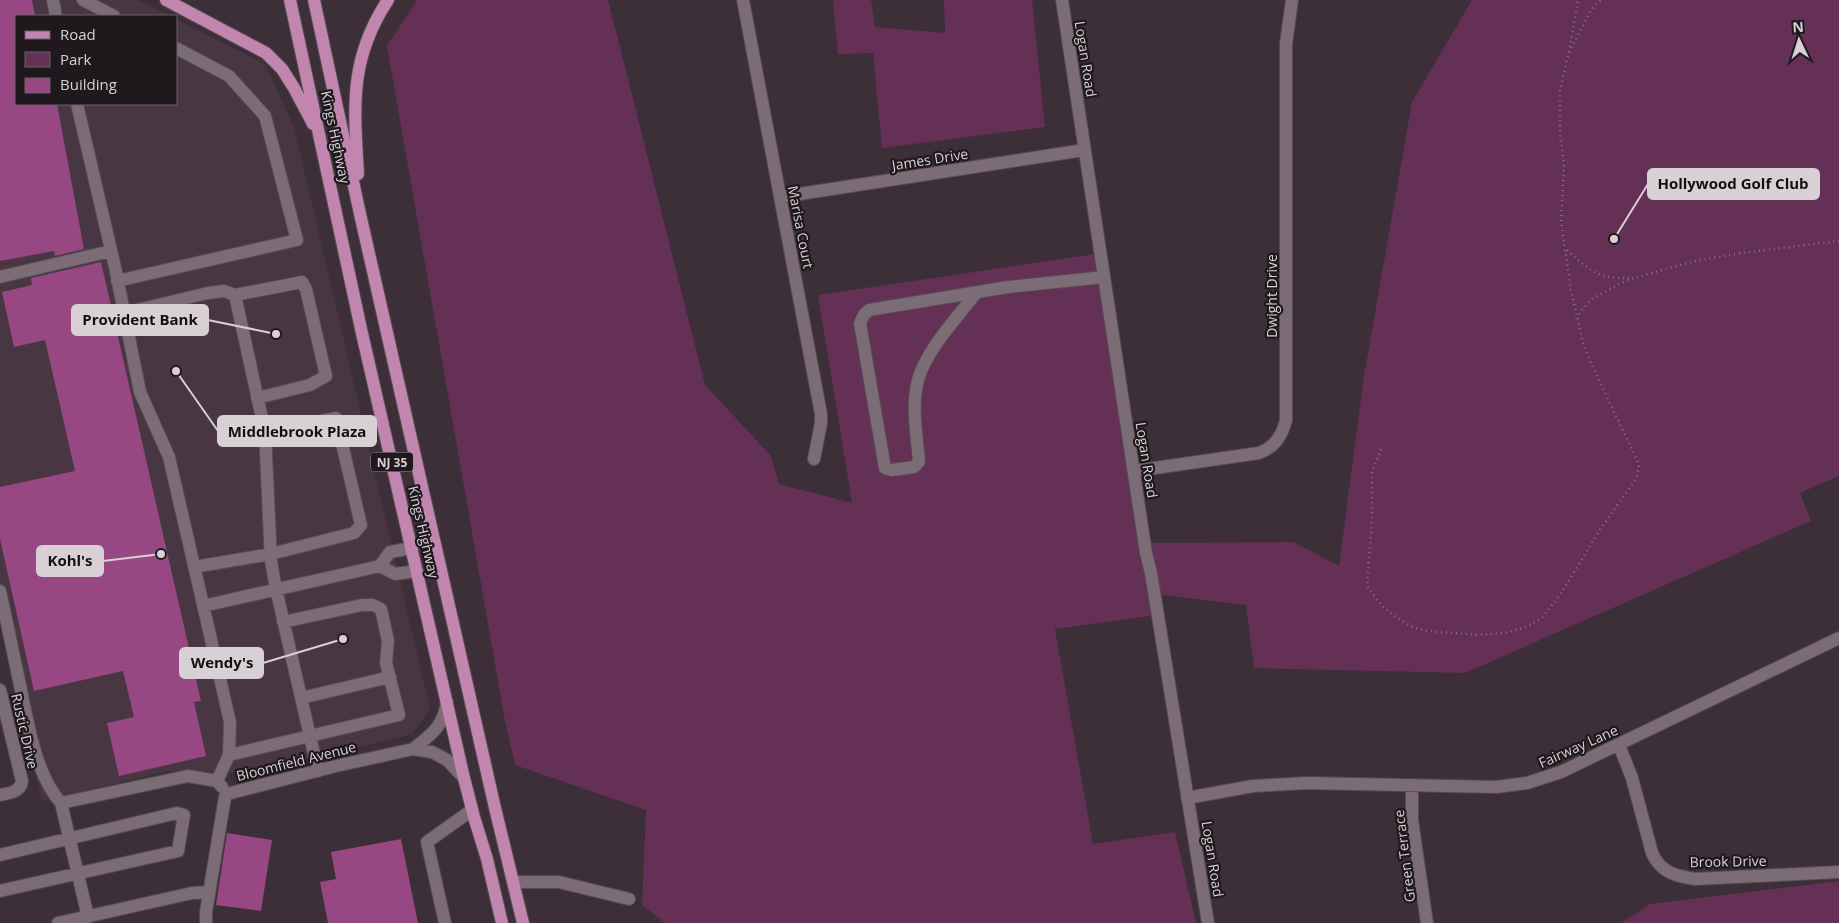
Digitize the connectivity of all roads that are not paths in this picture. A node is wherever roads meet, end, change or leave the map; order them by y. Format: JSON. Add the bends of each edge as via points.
{"nodes":[{"id":1,"x":53,"y":0,"type":"edge"},
{"id":2,"x":84,"y":0,"type":"edge"},
{"id":3,"x":166,"y":0,"type":"edge"},
{"id":4,"x":290,"y":0,"type":"edge"},
{"id":5,"x":314,"y":0,"type":"edge"},
{"id":6,"x":388,"y":0,"type":"edge"},
{"id":7,"x":743,"y":0,"type":"edge"},
{"id":8,"x":1062,"y":0,"type":"edge"},
{"id":9,"x":1292,"y":0,"type":"edge"},
{"id":10,"x":56,"y":15,"type":"edge"},
{"id":11,"x":112,"y":15,"type":"edge"},
{"id":12,"x":178,"y":49,"type":"edge"},
{"id":13,"x":77,"y":105,"type":"edge"},
{"id":14,"x":322,"y":141,"type":"junction"},
{"id":15,"x":1084,"y":150,"type":"junction"},
{"id":16,"x":780,"y":197,"type":"junction"},
{"id":17,"x":360,"y":214,"type":"junction"},
{"id":18,"x":111,"y":251,"type":"junction"},
{"id":19,"x":0,"y":277,"type":"edge"},
{"id":20,"x":1104,"y":277,"type":"junction"},
{"id":21,"x":117,"y":281,"type":"junction"},
{"id":22,"x":976,"y":293,"type":"junction"},
{"id":23,"x":235,"y":295,"type":"junction"},
{"id":24,"x":124,"y":313,"type":"junction"},
{"id":25,"x":257,"y":398,"type":"junction"},
{"id":26,"x":265,"y":432,"type":"junction"},
{"id":27,"x":814,"y":459,"type":"dead end"},
{"id":28,"x":1134,"y":471,"type":"junction"},
{"id":29,"x":412,"y":548,"type":"junction"},
{"id":30,"x":271,"y":554,"type":"junction"},
{"id":31,"x":380,"y":566,"type":"junction"},
{"id":32,"x":194,"y":567,"type":"junction"},
{"id":33,"x":418,"y":571,"type":"junction"},
{"id":34,"x":276,"y":589,"type":"junction"},
{"id":35,"x":0,"y":591,"type":"edge"},
{"id":36,"x":203,"y":606,"type":"junction"},
{"id":37,"x":283,"y":622,"type":"junction"},
{"id":38,"x":1839,"y":638,"type":"edge"},
{"id":39,"x":390,"y":677,"type":"junction"},
{"id":40,"x":0,"y":690,"type":"edge"},
{"id":41,"x":301,"y":698,"type":"junction"},
{"id":42,"x":447,"y":699,"type":"junction"},
{"id":43,"x":310,"y":736,"type":"junction"},
{"id":44,"x":1619,"y":745,"type":"junction"},
{"id":45,"x":413,"y":749,"type":"junction"},
{"id":46,"x":229,"y":755,"type":"junction"},
{"id":47,"x":318,"y":771,"type":"junction"},
{"id":48,"x":464,"y":778,"type":"junction"},
{"id":49,"x":218,"y":781,"type":"junction"},
{"id":50,"x":1412,"y":785,"type":"junction"},
{"id":51,"x":227,"y":794,"type":"junction"},
{"id":52,"x":0,"y":796,"type":"edge"},
{"id":53,"x":1187,"y":798,"type":"junction"},
{"id":54,"x":61,"y":803,"type":"junction"},
{"id":55,"x":472,"y":810,"type":"junction"},
{"id":56,"x":70,"y":838,"type":"junction"},
{"id":57,"x":0,"y":854,"type":"edge"},
{"id":58,"x":1839,"y":872,"type":"edge"},
{"id":59,"x":78,"y":873,"type":"junction"},
{"id":60,"x":514,"y":882,"type":"junction"},
{"id":61,"x":0,"y":891,"type":"edge"},
{"id":62,"x":209,"y":892,"type":"junction"},
{"id":63,"x":629,"y":899,"type":"dead end"},
{"id":64,"x":88,"y":916,"type":"junction"},
{"id":65,"x":526,"y":922,"type":"edge"},
{"id":66,"x":58,"y":923,"type":"edge"},
{"id":67,"x":206,"y":923,"type":"edge"},
{"id":68,"x":444,"y":923,"type":"edge"},
{"id":69,"x":502,"y":923,"type":"edge"},
{"id":70,"x":1208,"y":923,"type":"edge"},
{"id":71,"x":1427,"y":923,"type":"edge"}],
"edges":[{"from":1,"to":10,"type":"street"},
{"from":2,"to":11,"type":"street"},
{"from":3,"to":14,"type":"main road","via":[[253,45],[275,61],[294,88]]},
{"from":4,"to":14,"type":"main road","name":"Kings Highway","number":"NJ 35"},
{"from":5,"to":17,"type":"main road","name":"Kings Highway","number":"NJ 35"},
{"from":6,"to":17,"type":"main road","via":[[371,29],[357,71],[355,117]]},
{"from":7,"to":16,"type":"street","name":"Marisa Court"},
{"from":8,"to":15,"type":"street","name":"Logan Road"},
{"from":9,"to":28,"type":"street","name":"Dwight Drive","via":[[1286,44],[1286,420],[1283,431],[1275,443],[1259,452]]},
{"from":12,"to":21,"type":"street","via":[[229,76],[265,116],[297,240]]},
{"from":13,"to":18,"type":"street"},
{"from":14,"to":29,"type":"main road","name":"Kings Highway","number":"NJ 35"},
{"from":15,"to":16,"type":"street","name":"James Drive"},
{"from":15,"to":20,"type":"street","name":"Logan Road"},
{"from":16,"to":27,"type":"street","name":"Marisa Court","via":[[821,414]]},
{"from":17,"to":60,"type":"main road","name":"Kings Highway","number":"NJ 35","via":[[494,808]]},
{"from":18,"to":19,"type":"street"},
{"from":18,"to":21,"type":"street"},
{"from":20,"to":22,"type":"street"},
{"from":20,"to":28,"type":"street","name":"Logan Road"},
{"from":21,"to":24,"type":"street"},
{"from":22,"to":22,"type":"street","via":[[869,310],[864,315],[860,323],[885,468],[914,467],[919,462],[915,408],[918,382],[926,360]]},
{"from":23,"to":24,"type":"street","via":[[224,291],[208,293]]},
{"from":23,"to":25,"type":"street"},
{"from":23,"to":25,"type":"street","via":[[302,282],[326,376],[310,385]]},
{"from":24,"to":32,"type":"street","via":[[140,392],[169,457]]},
{"from":25,"to":26,"type":"street"},
{"from":26,"to":30,"type":"street"},
{"from":26,"to":30,"type":"street","via":[[336,418],[361,525],[354,533]]},
{"from":28,"to":53,"type":"street","name":"Logan Road"},
{"from":29,"to":31,"type":"street","via":[[390,552]]},
{"from":29,"to":33,"type":"main road","name":"Kings Highway","number":"NJ 35"},
{"from":30,"to":32,"type":"street"},
{"from":30,"to":34,"type":"street"},
{"from":31,"to":33,"type":"street","via":[[395,574]]},
{"from":31,"to":34,"type":"street"},
{"from":32,"to":36,"type":"street"},
{"from":33,"to":42,"type":"main road","name":"Kings Highway","number":"NJ 35"},
{"from":34,"to":36,"type":"street"},
{"from":34,"to":37,"type":"street"},
{"from":35,"to":54,"type":"street","via":[[41,771]]},
{"from":36,"to":46,"type":"street","via":[[230,722]]},
{"from":37,"to":39,"type":"street","via":[[362,605],[381,609],[388,641],[386,663]]},
{"from":37,"to":41,"type":"street"},
{"from":38,"to":44,"type":"street","name":"Fairway Lane"},
{"from":39,"to":41,"type":"street"},
{"from":39,"to":43,"type":"street","via":[[399,715]]},
{"from":40,"to":52,"type":"street","name":"Rustic Drive","via":[[22,781],[19,789]]},
{"from":41,"to":43,"type":"street"},
{"from":42,"to":45,"type":"street","name":"Bloomfield Avenue","via":[[442,723]]},
{"from":42,"to":48,"type":"main road","name":"Kings Highway","number":"NJ 35"},
{"from":43,"to":46,"type":"street"},
{"from":43,"to":47,"type":"street"},
{"from":44,"to":50,"type":"street","name":"Fairway Lane","via":[[1561,772],[1527,783],[1496,787]]},
{"from":44,"to":58,"type":"street","name":"Brook Drive","via":[[1632,778],[1652,853],[1665,871],[1695,879]]},
{"from":45,"to":47,"type":"street","name":"Bloomfield Avenue"},
{"from":45,"to":48,"type":"street","name":"Bloomfield Avenue","via":[[432,752],[447,760]]},
{"from":46,"to":49,"type":"street"},
{"from":47,"to":51,"type":"street","name":"Bloomfield Avenue"},
{"from":48,"to":55,"type":"main road","name":"Kings Highway","number":"NJ 35"},
{"from":49,"to":51,"type":"street"},
{"from":49,"to":54,"type":"street","via":[[188,776]]},
{"from":50,"to":53,"type":"street","name":"Fairway Lane","via":[[1252,786]]},
{"from":50,"to":71,"type":"street","name":"Green Terrace","via":[[1412,820]]},
{"from":51,"to":62,"type":"street","name":"Bloomfield Avenue"},
{"from":53,"to":70,"type":"street","name":"Logan Road"},
{"from":54,"to":56,"type":"street"},
{"from":55,"to":68,"type":"street","via":[[427,842]]},
{"from":55,"to":69,"type":"main road","name":"Kings Highway","number":"NJ 35"},
{"from":56,"to":57,"type":"street"},
{"from":56,"to":59,"type":"street"},
{"from":56,"to":59,"type":"street","via":[[177,813],[184,815],[178,851]]},
{"from":59,"to":61,"type":"street"},
{"from":59,"to":64,"type":"street"},
{"from":60,"to":63,"type":"street","via":[[559,882]]},
{"from":60,"to":65,"type":"main road","name":"Kings Highway","number":"NJ 35"},
{"from":62,"to":64,"type":"street"},
{"from":62,"to":67,"type":"street","name":"Bloomfield Avenue"},
{"from":64,"to":66,"type":"street"}]}
